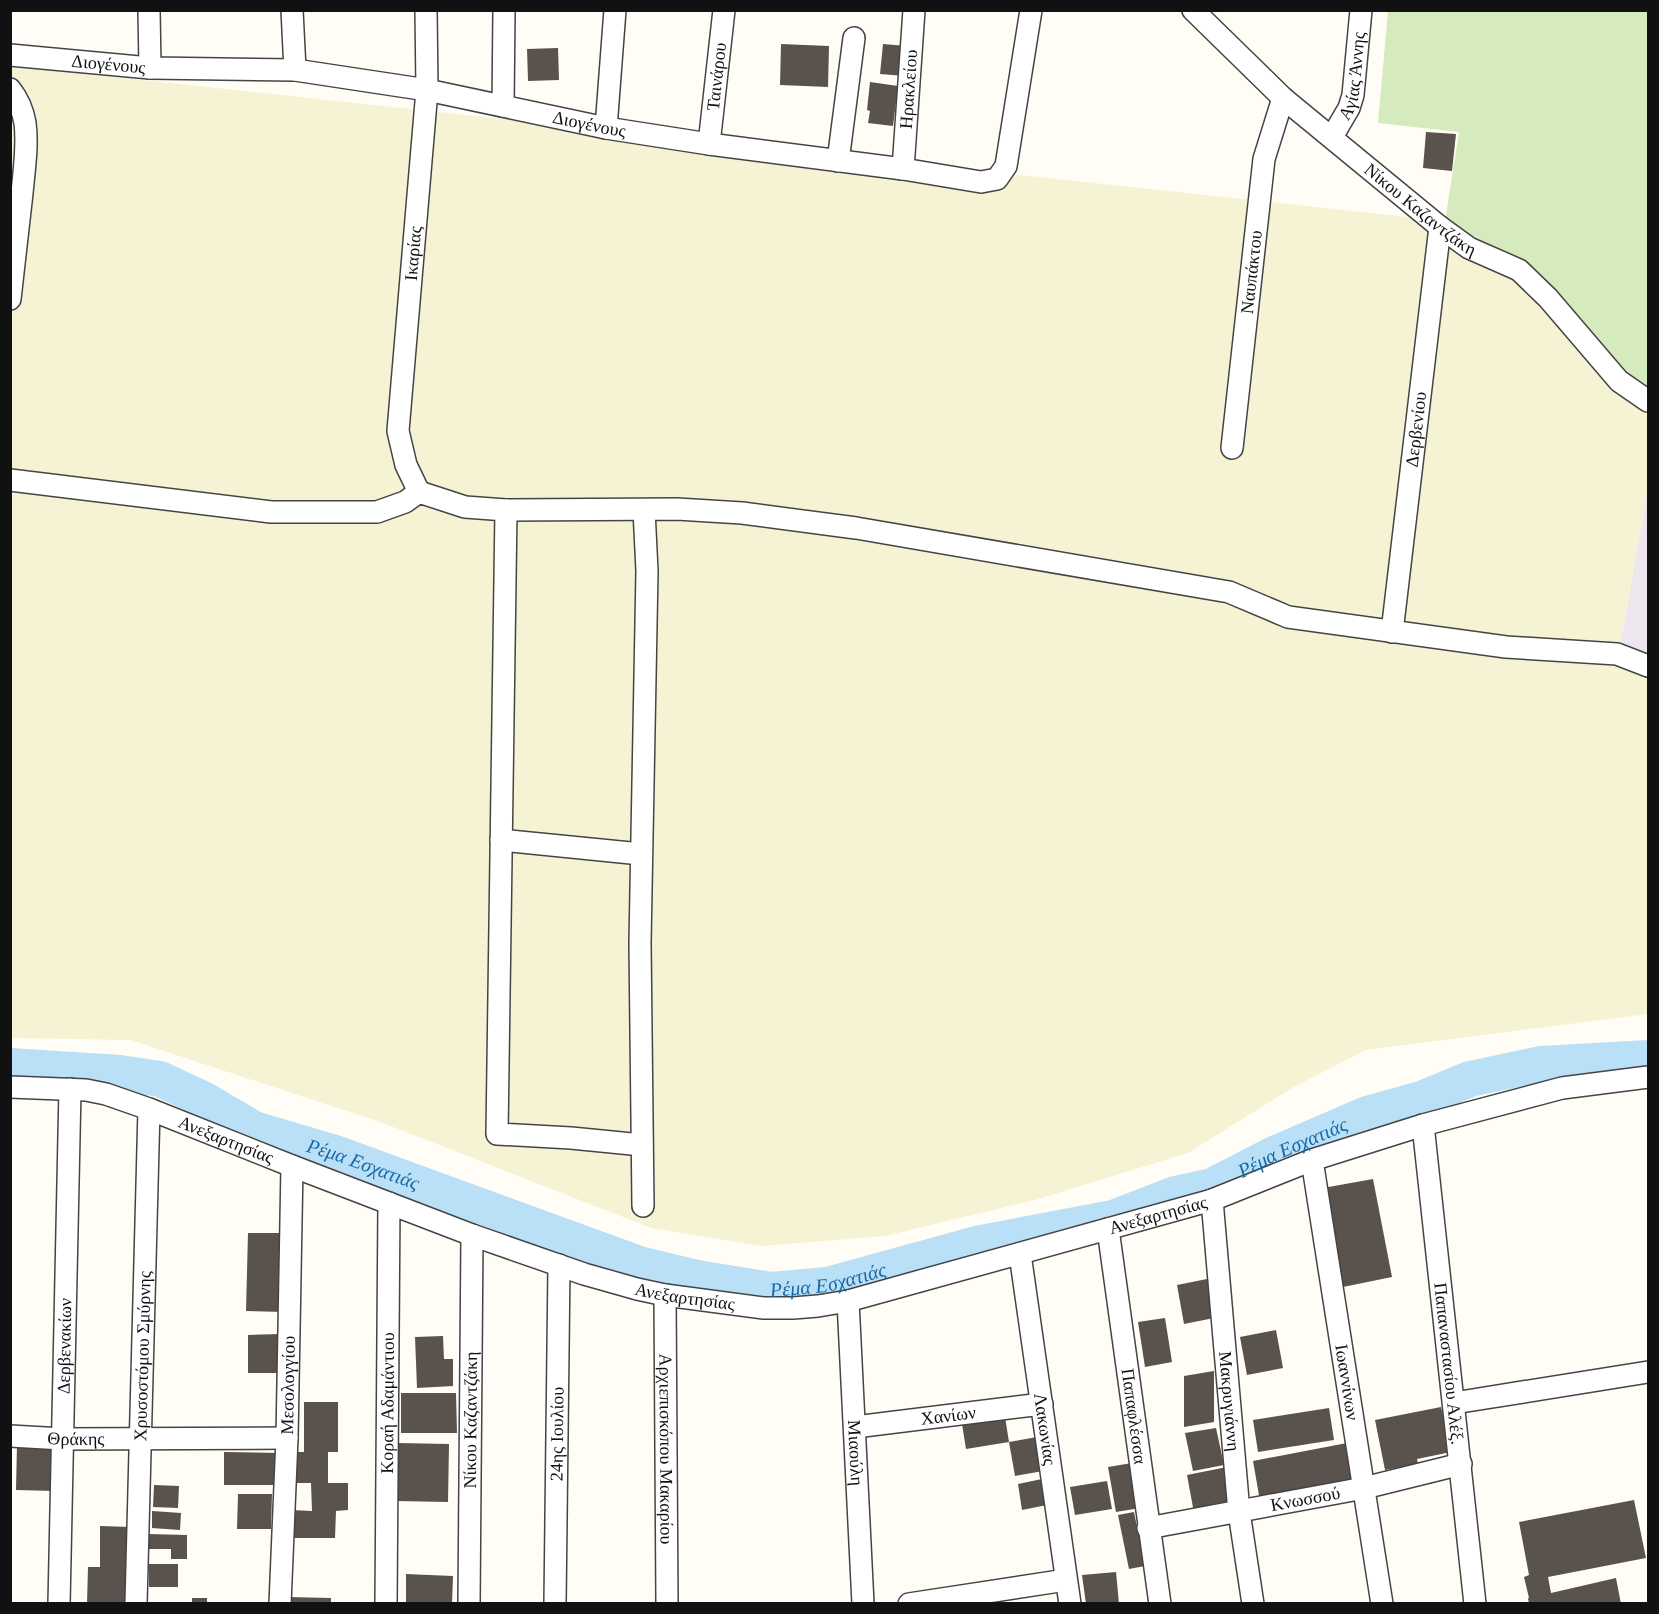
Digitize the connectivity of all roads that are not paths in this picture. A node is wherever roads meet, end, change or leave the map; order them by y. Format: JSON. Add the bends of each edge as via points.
{"nodes":[{"id":1,"x":149,"y":10,"type":"edge"},
{"id":2,"x":292,"y":10,"type":"edge"},
{"id":3,"x":426,"y":10,"type":"edge"},
{"id":4,"x":504,"y":10,"type":"edge"},
{"id":5,"x":615,"y":10,"type":"edge"},
{"id":6,"x":724,"y":10,"type":"edge"},
{"id":7,"x":914,"y":10,"type":"edge"},
{"id":8,"x":1031,"y":10,"type":"edge"},
{"id":9,"x":1193,"y":10,"type":"edge"},
{"id":10,"x":1361,"y":10,"type":"edge"},
{"id":11,"x":854,"y":38,"type":"dead end"},
{"id":12,"x":10,"y":55,"type":"edge"},
{"id":13,"x":150,"y":68,"type":"junction"},
{"id":14,"x":296,"y":70,"type":"junction"},
{"id":15,"x":10,"y":89,"type":"edge"},
{"id":16,"x":427,"y":90,"type":"junction"},
{"id":17,"x":1283,"y":98,"type":"junction"},
{"id":18,"x":503,"y":106,"type":"junction"},
{"id":19,"x":606,"y":128,"type":"junction"},
{"id":20,"x":1332,"y":137,"type":"junction"},
{"id":21,"x":709,"y":144,"type":"junction"},
{"id":22,"x":838,"y":161,"type":"junction"},
{"id":23,"x":903,"y":169,"type":"junction"},
{"id":24,"x":1440,"y":227,"type":"junction"},
{"id":25,"x":10,"y":299,"type":"edge"},
{"id":26,"x":1648,"y":401,"type":"edge"},
{"id":27,"x":1232,"y":448,"type":"dead end"},
{"id":28,"x":10,"y":480,"type":"edge"},
{"id":29,"x":419,"y":492,"type":"junction"},
{"id":30,"x":506,"y":510,"type":"junction"},
{"id":31,"x":644,"y":510,"type":"junction"},
{"id":32,"x":1392,"y":632,"type":"junction"},
{"id":33,"x":1648,"y":666,"type":"edge"},
{"id":34,"x":501,"y":840,"type":"junction"},
{"id":35,"x":641,"y":854,"type":"junction"},
{"id":36,"x":1648,"y":1077,"type":"edge"},
{"id":37,"x":10,"y":1087,"type":"edge"},
{"id":38,"x":70,"y":1089,"type":"junction"},
{"id":39,"x":149,"y":1109,"type":"junction"},
{"id":40,"x":1424,"y":1125,"type":"junction"},
{"id":41,"x":642,"y":1145,"type":"junction"},
{"id":42,"x":1312,"y":1160,"type":"junction"},
{"id":43,"x":292,"y":1166,"type":"junction"},
{"id":44,"x":1212,"y":1200,"type":"junction"},
{"id":45,"x":389,"y":1203,"type":"junction"},
{"id":46,"x":642,"y":1206,"type":"dead end"},
{"id":47,"x":1108,"y":1228,"type":"junction"},
{"id":48,"x":472,"y":1234,"type":"junction"},
{"id":49,"x":1020,"y":1254,"type":"junction"},
{"id":50,"x":559,"y":1265,"type":"junction"},
{"id":51,"x":665,"y":1295,"type":"junction"},
{"id":52,"x":848,"y":1301,"type":"junction"},
{"id":53,"x":1648,"y":1372,"type":"edge"},
{"id":54,"x":1454,"y":1403,"type":"junction"},
{"id":55,"x":1042,"y":1404,"type":"junction"},
{"id":56,"x":855,"y":1427,"type":"junction"},
{"id":57,"x":10,"y":1436,"type":"edge"},
{"id":58,"x":287,"y":1438,"type":"junction"},
{"id":59,"x":63,"y":1439,"type":"junction"},
{"id":60,"x":141,"y":1439,"type":"junction"},
{"id":61,"x":1461,"y":1464,"type":"junction"},
{"id":62,"x":1364,"y":1488,"type":"junction"},
{"id":63,"x":1239,"y":1512,"type":"junction"},
{"id":64,"x":1148,"y":1528,"type":"junction"},
{"id":65,"x":1066,"y":1580,"type":"junction"},
{"id":66,"x":943,"y":1601,"type":"edge"},
{"id":67,"x":60,"y":1604,"type":"edge"},
{"id":68,"x":136,"y":1604,"type":"edge"},
{"id":69,"x":280,"y":1604,"type":"edge"},
{"id":70,"x":386,"y":1604,"type":"edge"},
{"id":71,"x":469,"y":1604,"type":"edge"},
{"id":72,"x":555,"y":1604,"type":"edge"},
{"id":73,"x":667,"y":1604,"type":"edge"},
{"id":74,"x":863,"y":1604,"type":"edge"},
{"id":75,"x":909,"y":1604,"type":"edge"},
{"id":76,"x":1070,"y":1604,"type":"edge"},
{"id":77,"x":1160,"y":1604,"type":"edge"},
{"id":78,"x":1252,"y":1604,"type":"edge"},
{"id":79,"x":1382,"y":1604,"type":"edge"},
{"id":80,"x":1475,"y":1604,"type":"edge"}],
"edges":[{"from":1,"to":13,"type":"street"},
{"from":2,"to":14,"type":"street"},
{"from":3,"to":16,"type":"street","name":"Ικαρίας"},
{"from":4,"to":18,"type":"street"},
{"from":5,"to":19,"type":"street"},
{"from":6,"to":21,"type":"street","name":"Ταινάρου"},
{"from":7,"to":23,"type":"street","name":"Ηρακλείου"},
{"from":8,"to":23,"type":"street","name":"Διογένους","via":[[1006,166],[997,179],[981,183]]},
{"from":9,"to":17,"type":"street","name":"Νίκου Καζαντζάκη"},
{"from":10,"to":20,"type":"street","name":"Αγίας Άννης","via":[[1353,95]]},
{"from":11,"to":22,"type":"street"},
{"from":12,"to":13,"type":"street","name":"Διογένους"},
{"from":13,"to":14,"type":"street","name":"Διογένους"},
{"from":14,"to":16,"type":"street","name":"Διογένους"},
{"from":15,"to":25,"type":"street","via":[[21,110],[25,139]]},
{"from":16,"to":18,"type":"street","name":"Διογένους"},
{"from":16,"to":29,"type":"street","name":"Ικαρίας","via":[[398,431],[406,465]]},
{"from":17,"to":20,"type":"street","name":"Νίκου Καζαντζάκη"},
{"from":17,"to":27,"type":"street","name":"Ναυπάκτου","via":[[1264,159]]},
{"from":18,"to":19,"type":"street","name":"Διογένους"},
{"from":19,"to":21,"type":"street","name":"Διογένους"},
{"from":20,"to":24,"type":"street","name":"Νίκου Καζαντζάκη"},
{"from":21,"to":22,"type":"street","name":"Διογένους"},
{"from":22,"to":23,"type":"street","name":"Διογένους"},
{"from":24,"to":26,"type":"street","name":"Νίκου Καζαντζάκη","via":[[1469,248],[1519,270],[1619,381]]},
{"from":24,"to":32,"type":"street","name":"Δερβενίου"},
{"from":28,"to":29,"type":"street","via":[[271,512],[377,512],[405,502]]},
{"from":29,"to":30,"type":"street","via":[[465,507]]},
{"from":30,"to":31,"type":"street"},
{"from":30,"to":34,"type":"street"},
{"from":31,"to":32,"type":"street","via":[[742,513],[856,528],[1229,592],[1288,617]]},
{"from":31,"to":35,"type":"street","via":[[647,571]]},
{"from":32,"to":33,"type":"street","via":[[1506,647],[1617,654]]},
{"from":34,"to":35,"type":"street"},
{"from":34,"to":41,"type":"street","via":[[497,1134]]},
{"from":35,"to":41,"type":"street"},
{"from":36,"to":40,"type":"street","name":"Ανεξαρτησίας","via":[[1562,1088]]},
{"from":37,"to":38,"type":"street","name":"Ανεξαρτησίας"},
{"from":38,"to":39,"type":"street","name":"Ανεξαρτησίας","via":[[106,1094]]},
{"from":38,"to":59,"type":"street","name":"Δερβενακίων"},
{"from":39,"to":43,"type":"street","name":"Ανεξαρτησίας"},
{"from":39,"to":60,"type":"street","name":"Χρυσοστόμου Σμύρνης"},
{"from":40,"to":42,"type":"street","name":"Ανεξαρτησίας"},
{"from":40,"to":54,"type":"street","name":"Παπαναστασίου Αλέξ."},
{"from":41,"to":46,"type":"street"},
{"from":42,"to":44,"type":"street","name":"Ανεξαρτησίας"},
{"from":42,"to":62,"type":"street","name":"Ιωαννίνων"},
{"from":43,"to":45,"type":"street","name":"Ανεξαρτησίας"},
{"from":43,"to":58,"type":"street","name":"Μεσολογγίου"},
{"from":44,"to":47,"type":"street","name":"Ανεξαρτησίας"},
{"from":44,"to":63,"type":"street","name":"Μακρυγιάννη"},
{"from":45,"to":48,"type":"street","name":"Ανεξαρτησίας"},
{"from":45,"to":70,"type":"street","name":"Κοραή Αδαμάντιου"},
{"from":47,"to":49,"type":"street","name":"Ανεξαρτησίας"},
{"from":47,"to":64,"type":"street","name":"Παπαφλέσσα"},
{"from":48,"to":50,"type":"street","name":"Ανεξαρτησίας"},
{"from":48,"to":71,"type":"street","name":"Νίκου Καζαντζάκη"},
{"from":49,"to":52,"type":"street","name":"Ανεξαρτησίας"},
{"from":49,"to":55,"type":"street","name":"Λακωνίας"},
{"from":50,"to":51,"type":"street","name":"Ανεξαρτησίας"},
{"from":50,"to":72,"type":"street","name":"24ης Ιουλίου"},
{"from":51,"to":52,"type":"street","name":"Ανεξαρτησίας","via":[[764,1308]]},
{"from":51,"to":73,"type":"street","name":"Αρχιεπισκόπου Μακαρίου"},
{"from":52,"to":56,"type":"street","name":"Μιαούλη"},
{"from":53,"to":54,"type":"street"},
{"from":54,"to":61,"type":"street","name":"Παπαναστασίου Αλέξ."},
{"from":55,"to":56,"type":"street","name":"Χανίων"},
{"from":55,"to":65,"type":"street","name":"Λακωνίας"},
{"from":56,"to":74,"type":"street","name":"Μιαούλη"},
{"from":57,"to":59,"type":"street","name":"Θράκης"},
{"from":58,"to":60,"type":"street","name":"Θράκης"},
{"from":58,"to":69,"type":"street","name":"Μεσολογγίου"},
{"from":59,"to":60,"type":"street","name":"Θράκης"},
{"from":59,"to":67,"type":"street","name":"Δερβενακίων"},
{"from":60,"to":68,"type":"street","name":"Χρυσοστόμου Σμύρνης"},
{"from":61,"to":62,"type":"street","name":"Κνωσσού"},
{"from":61,"to":80,"type":"street","name":"Παπαναστασίου Αλέξ."},
{"from":62,"to":63,"type":"street","name":"Κνωσσού"},
{"from":62,"to":79,"type":"street","name":"Ιωαννίνων"},
{"from":63,"to":64,"type":"street","name":"Κνωσσού"},
{"from":63,"to":78,"type":"street","name":"Μακρυγιάννη"},
{"from":64,"to":77,"type":"street","name":"Παπαφλέσσα"},
{"from":65,"to":66,"type":"street"},
{"from":65,"to":76,"type":"street","name":"Λακωνίας"},
{"from":66,"to":75,"type":"street"}]}
